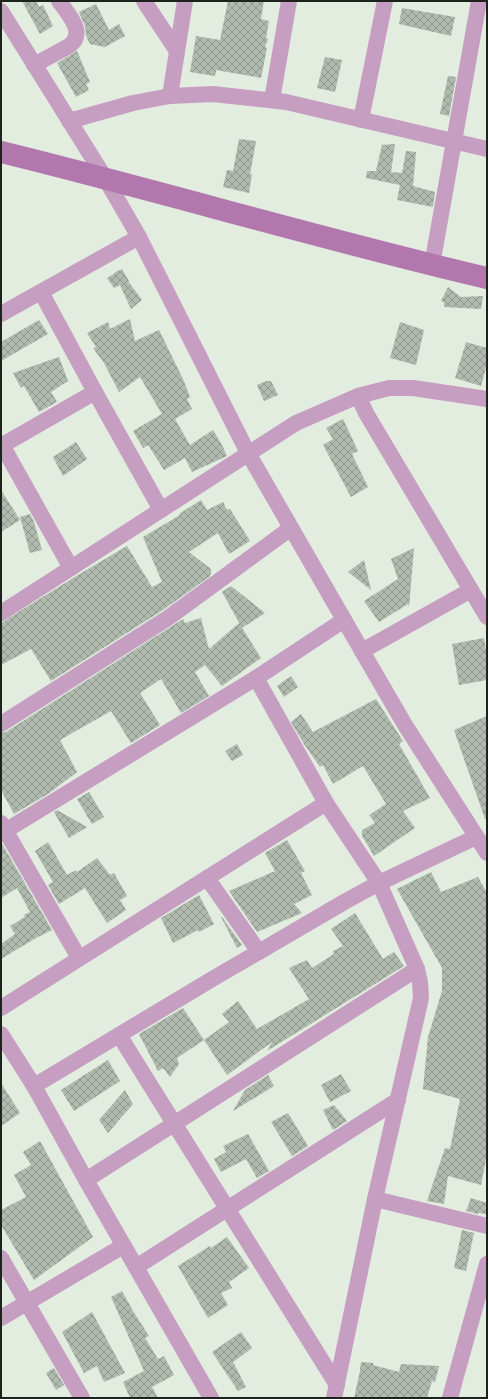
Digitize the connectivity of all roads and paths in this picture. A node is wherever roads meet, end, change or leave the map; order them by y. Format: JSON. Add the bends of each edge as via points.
{"nodes":[{"id":1,"x":59,"y":1,"type":"edge"},
{"id":2,"x":144,"y":1,"type":"edge"},
{"id":3,"x":185,"y":1,"type":"edge"},
{"id":4,"x":289,"y":1,"type":"edge"},
{"id":5,"x":385,"y":1,"type":"edge"},
{"id":6,"x":479,"y":1,"type":"edge"},
{"id":7,"x":1,"y":11,"type":"edge"},
{"id":8,"x":177,"y":51,"type":"junction"},
{"id":9,"x":34,"y":65,"type":"junction"},
{"id":10,"x":170,"y":96,"type":"junction"},
{"id":11,"x":272,"y":100,"type":"junction"},
{"id":12,"x":361,"y":120,"type":"junction"},
{"id":13,"x":69,"y":121,"type":"junction"},
{"id":14,"x":454,"y":141,"type":"junction"},
{"id":15,"x":487,"y":148,"type":"edge"},
{"id":16,"x":1,"y":152,"type":"edge"},
{"id":17,"x":105,"y":178,"type":"junction"},
{"id":18,"x":139,"y":237,"type":"junction"},
{"id":19,"x":432,"y":265,"type":"junction"},
{"id":20,"x":487,"y":278,"type":"edge"},
{"id":21,"x":41,"y":292,"type":"junction"},
{"id":22,"x":1,"y":314,"type":"edge"},
{"id":23,"x":95,"y":392,"type":"junction"},
{"id":24,"x":358,"y":396,"type":"junction"},
{"id":25,"x":487,"y":399,"type":"edge"},
{"id":26,"x":2,"y":446,"type":"edge"},
{"id":27,"x":248,"y":453,"type":"junction"},
{"id":28,"x":162,"y":510,"type":"junction"},
{"id":29,"x":291,"y":528,"type":"junction"},
{"id":30,"x":71,"y":568,"type":"junction"},
{"id":31,"x":471,"y":590,"type":"junction"},
{"id":32,"x":1,"y":613,"type":"edge"},
{"id":33,"x":487,"y":617,"type":"edge"},
{"id":34,"x":344,"y":620,"type":"junction"},
{"id":35,"x":362,"y":651,"type":"junction"},
{"id":36,"x":256,"y":678,"type":"junction"},
{"id":37,"x":1,"y":724,"type":"edge"},
{"id":38,"x":326,"y":803,"type":"junction"},
{"id":39,"x":3,"y":827,"type":"edge"},
{"id":40,"x":476,"y":837,"type":"junction"},
{"id":41,"x":487,"y":853,"type":"edge"},
{"id":42,"x":207,"y":878,"type":"junction"},
{"id":43,"x":379,"y":883,"type":"junction"},
{"id":44,"x":259,"y":952,"type":"junction"},
{"id":45,"x":79,"y":958,"type":"junction"},
{"id":46,"x":416,"y":969,"type":"junction"},
{"id":47,"x":1,"y":1008,"type":"edge"},
{"id":48,"x":1,"y":1034,"type":"edge"},
{"id":49,"x":119,"y":1035,"type":"junction"},
{"id":50,"x":34,"y":1086,"type":"junction"},
{"id":51,"x":398,"y":1100,"type":"junction"},
{"id":52,"x":174,"y":1124,"type":"junction"},
{"id":53,"x":86,"y":1180,"type":"junction"},
{"id":54,"x":375,"y":1199,"type":"junction"},
{"id":55,"x":227,"y":1209,"type":"junction"},
{"id":56,"x":487,"y":1226,"type":"edge"},
{"id":57,"x":123,"y":1246,"type":"junction"},
{"id":58,"x":1,"y":1258,"type":"edge"},
{"id":59,"x":487,"y":1264,"type":"edge"},
{"id":60,"x":136,"y":1268,"type":"junction"},
{"id":61,"x":27,"y":1303,"type":"junction"},
{"id":62,"x":1,"y":1318,"type":"edge"},
{"id":63,"x":336,"y":1391,"type":"edge"},
{"id":64,"x":79,"y":1397,"type":"edge"},
{"id":65,"x":211,"y":1398,"type":"edge"},
{"id":66,"x":450,"y":1398,"type":"edge"}],
"edges":[{"from":1,"to":9,"type":"street","via":[[76,27],[77,36],[69,46]]},
{"from":2,"to":8,"type":"street"},
{"from":3,"to":8,"type":"street"},
{"from":4,"to":11,"type":"street"},
{"from":5,"to":12,"type":"street"},
{"from":6,"to":14,"type":"street"},
{"from":7,"to":9,"type":"street"},
{"from":8,"to":10,"type":"street"},
{"from":9,"to":13,"type":"street"},
{"from":10,"to":11,"type":"street","via":[[213,94]]},
{"from":10,"to":13,"type":"street","via":[[132,103]]},
{"from":11,"to":12,"type":"street"},
{"from":12,"to":14,"type":"street"},
{"from":13,"to":17,"type":"street"},
{"from":14,"to":15,"type":"street"},
{"from":14,"to":19,"type":"street"},
{"from":16,"to":17,"type":"street"},
{"from":17,"to":18,"type":"street"},
{"from":17,"to":19,"type":"street"},
{"from":18,"to":21,"type":"street"},
{"from":18,"to":27,"type":"street"},
{"from":19,"to":20,"type":"street"},
{"from":21,"to":22,"type":"street"},
{"from":21,"to":23,"type":"street"},
{"from":23,"to":26,"type":"street"},
{"from":23,"to":28,"type":"street"},
{"from":24,"to":25,"type":"street","via":[[389,388],[413,388]]},
{"from":24,"to":27,"type":"street","via":[[296,423]]},
{"from":24,"to":31,"type":"street"},
{"from":26,"to":30,"type":"street"},
{"from":27,"to":28,"type":"street"},
{"from":27,"to":29,"type":"street"},
{"from":28,"to":30,"type":"street"},
{"from":29,"to":34,"type":"street"},
{"from":29,"to":37,"type":"street","via":[[168,618]]},
{"from":30,"to":32,"type":"street"},
{"from":31,"to":33,"type":"street"},
{"from":31,"to":35,"type":"street"},
{"from":34,"to":35,"type":"street"},
{"from":34,"to":36,"type":"street"},
{"from":35,"to":40,"type":"street","via":[[405,725]]},
{"from":36,"to":38,"type":"street"},
{"from":36,"to":39,"type":"street"},
{"from":38,"to":42,"type":"street"},
{"from":38,"to":43,"type":"street"},
{"from":39,"to":45,"type":"street"},
{"from":40,"to":41,"type":"street"},
{"from":40,"to":43,"type":"street"},
{"from":42,"to":44,"type":"street"},
{"from":42,"to":45,"type":"street"},
{"from":43,"to":44,"type":"street"},
{"from":43,"to":46,"type":"street"},
{"from":44,"to":49,"type":"street"},
{"from":45,"to":47,"type":"street"},
{"from":46,"to":51,"type":"street","via":[[421,998]]},
{"from":46,"to":52,"type":"street"},
{"from":48,"to":50,"type":"street"},
{"from":49,"to":50,"type":"street"},
{"from":49,"to":52,"type":"street"},
{"from":50,"to":53,"type":"street"},
{"from":51,"to":54,"type":"street"},
{"from":51,"to":55,"type":"street"},
{"from":52,"to":53,"type":"street"},
{"from":52,"to":55,"type":"street"},
{"from":53,"to":57,"type":"street"},
{"from":54,"to":56,"type":"street"},
{"from":54,"to":63,"type":"street"},
{"from":55,"to":60,"type":"street"},
{"from":55,"to":63,"type":"street"},
{"from":57,"to":60,"type":"street"},
{"from":57,"to":61,"type":"street"},
{"from":58,"to":61,"type":"street"},
{"from":59,"to":66,"type":"street"},
{"from":60,"to":65,"type":"street"},
{"from":61,"to":62,"type":"street"},
{"from":61,"to":64,"type":"street"}]}
